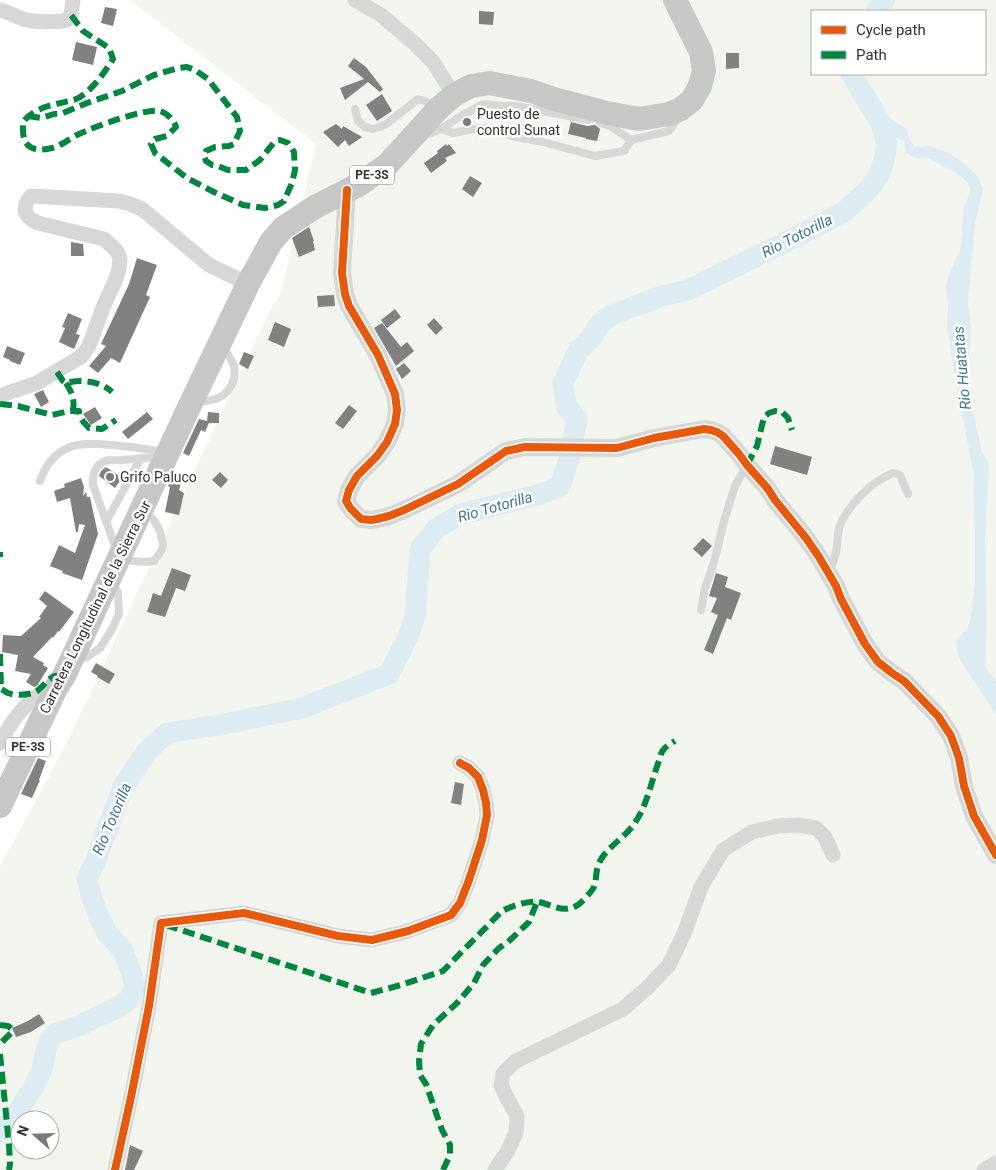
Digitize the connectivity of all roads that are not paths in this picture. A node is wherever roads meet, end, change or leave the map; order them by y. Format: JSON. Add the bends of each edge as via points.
{"nodes":[{"id":1,"x":72,"y":0,"type":"edge"},
{"id":2,"x":355,"y":0,"type":"edge"},
{"id":3,"x":675,"y":0,"type":"edge"},
{"id":4,"x":0,"y":10,"type":"edge"},
{"id":5,"x":355,"y":109,"type":"dead end"},
{"id":6,"x":681,"y":109,"type":"junction"},
{"id":7,"x":438,"y":116,"type":"junction"},
{"id":8,"x":631,"y":140,"type":"junction"},
{"id":9,"x":348,"y":190,"type":"junction"},
{"id":10,"x":249,"y":282,"type":"junction"},
{"id":11,"x":0,"y":397,"type":"edge"},
{"id":12,"x":168,"y":452,"type":"junction"},
{"id":13,"x":141,"y":458,"type":"junction"},
{"id":14,"x":746,"y":465,"type":"junction"},
{"id":15,"x":40,"y":481,"type":"dead end"},
{"id":16,"x":908,"y":494,"type":"dead end"},
{"id":17,"x":141,"y":512,"type":"junction"},
{"id":18,"x":106,"y":522,"type":"junction"},
{"id":19,"x":114,"y":568,"type":"junction"},
{"id":20,"x":828,"y":575,"type":"junction"},
{"id":21,"x":701,"y":610,"type":"dead end"},
{"id":22,"x":56,"y":688,"type":"junction"},
{"id":23,"x":0,"y":743,"type":"edge"},
{"id":24,"x":460,"y":763,"type":"dead end"},
{"id":25,"x":0,"y":806,"type":"edge"},
{"id":26,"x":833,"y":855,"type":"dead end"},
{"id":27,"x":996,"y":855,"type":"edge"},
{"id":28,"x":996,"y":1163,"type":"edge"},
{"id":29,"x":115,"y":1170,"type":"edge"},
{"id":30,"x":495,"y":1170,"type":"edge"},
{"id":31,"x":984,"y":1170,"type":"edge"}],
"edges":[{"from":1,"to":4,"type":"street","via":[[71,15],[60,22],[23,19]]},
{"from":2,"to":7,"type":"street","via":[[381,15],[433,62]]},
{"from":3,"to":6,"type":"highway","via":[[701,52],[704,70],[692,100]]},
{"from":5,"to":7,"type":"lane","via":[[358,121],[373,129],[385,125],[418,99],[425,101]]},
{"from":6,"to":7,"type":"highway","name":"Carretera Longitudinal de la Sierra Sur","number":"PE-3S","via":[[639,119],[489,83],[471,86]]},
{"from":6,"to":8,"type":"lane","via":[[678,120],[669,131]]},
{"from":7,"to":8,"type":"lane","via":[[461,116],[483,104],[517,106],[610,126]]},
{"from":7,"to":8,"type":"lane","via":[[454,133],[486,128],[595,156],[624,151]]},
{"from":7,"to":9,"type":"highway","name":"Carretera Longitudinal de la Sierra Sur","number":"PE-3S","via":[[387,165]]},
{"from":9,"to":10,"type":"highway","name":"Carretera Longitudinal de la Sierra Sur","number":"PE-3S","via":[[283,228],[271,242]]},
{"from":9,"to":14,"type":"street","via":[[342,273],[345,294],[378,355],[395,394],[397,410],[387,442],[349,490],[346,501],[361,519],[389,516],[458,484],[506,451],[525,446],[617,448],[704,429],[723,436]]},
{"from":10,"to":11,"type":"street","via":[[209,265],[142,209],[130,204],[31,196],[24,209],[29,218],[104,240],[116,250],[120,258],[119,269],[89,346],[82,356],[37,383]]},
{"from":10,"to":12,"type":"highway","name":"Carretera Longitudinal de la Sierra Sur","number":"PE-3S"},
{"from":12,"to":13,"type":"lane"},
{"from":12,"to":15,"type":"lane","via":[[115,445],[71,446],[55,456]]},
{"from":12,"to":17,"type":"highway","name":"Carretera Longitudinal de la Sierra Sur","number":"PE-3S"},
{"from":13,"to":18,"type":"lane"},
{"from":13,"to":18,"type":"lane","via":[[104,462],[94,472],[93,485]]},
{"from":14,"to":20,"type":"street","via":[[806,538]]},
{"from":14,"to":21,"type":"lane","via":[[735,486],[724,521]]},
{"from":16,"to":20,"type":"lane","via":[[900,475],[892,473],[883,476],[862,495],[848,511],[839,529],[837,552]]},
{"from":17,"to":19,"type":"highway","name":"Carretera Longitudinal de la Sierra Sur","number":"PE-3S"},
{"from":17,"to":19,"type":"lane","via":[[153,519],[160,531],[162,550],[154,561],[130,561]]},
{"from":18,"to":19,"type":"lane"},
{"from":19,"to":22,"type":"highway","name":"Carretera Longitudinal de la Sierra Sur","number":"PE-3S"},
{"from":20,"to":27,"type":"street","via":[[878,662],[927,704],[951,736],[974,816]]},
{"from":22,"to":23,"type":"street","via":[[35,698],[19,713]]},
{"from":22,"to":25,"type":"highway","name":"Carretera Longitudinal de la Sierra Sur","number":"PE-3S"},
{"from":24,"to":29,"type":"street","via":[[478,777],[487,815],[469,880],[460,903],[450,915],[372,940],[338,936],[244,914],[161,923],[149,1006]]},
{"from":26,"to":30,"type":"street","via":[[825,837],[816,828],[798,825],[752,832],[723,850],[701,887],[669,965],[647,988],[622,1009],[516,1061],[502,1073],[501,1085],[518,1116],[516,1133]]},
{"from":28,"to":31,"type":"street"}]}
